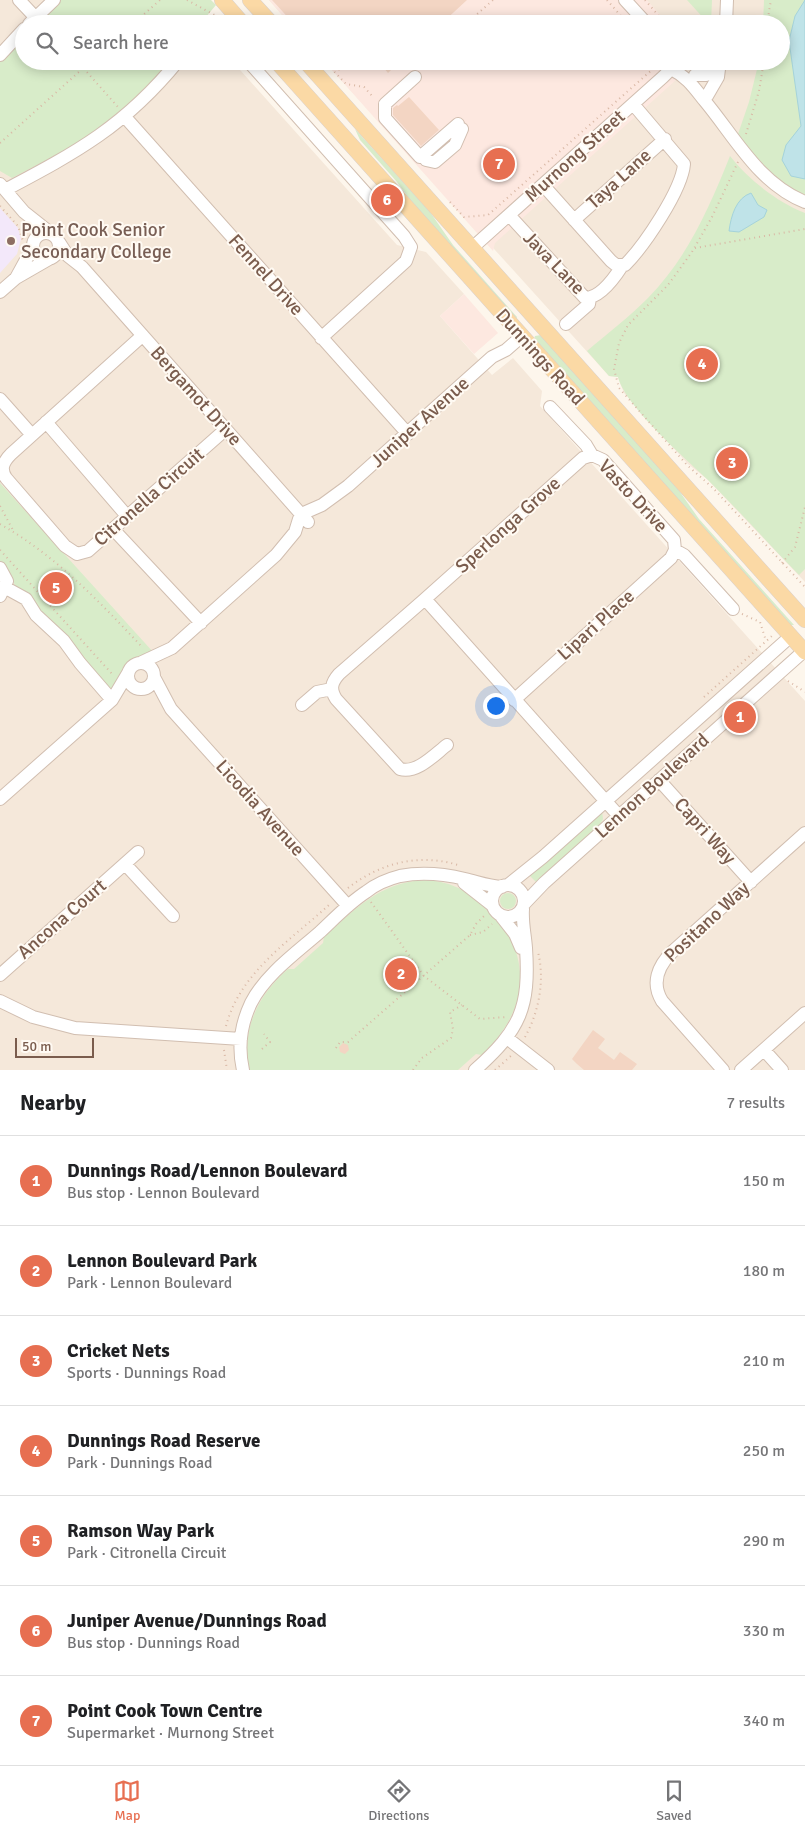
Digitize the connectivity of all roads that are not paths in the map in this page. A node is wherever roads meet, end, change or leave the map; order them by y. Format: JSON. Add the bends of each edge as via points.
{"nodes":[{"id":1,"x":19,"y":0,"type":"edge"},
{"id":2,"x":54,"y":0,"type":"edge"},
{"id":3,"x":222,"y":0,"type":"edge"},
{"id":4,"x":250,"y":0,"type":"edge"},
{"id":5,"x":625,"y":0,"type":"edge"},
{"id":6,"x":727,"y":0,"type":"edge"},
{"id":7,"x":29,"y":15,"type":"edge"},
{"id":8,"x":38,"y":15,"type":"edge"},
{"id":9,"x":235,"y":15,"type":"edge"},
{"id":10,"x":264,"y":15,"type":"edge"},
{"id":11,"x":639,"y":15,"type":"edge"},
{"id":12,"x":726,"y":15,"type":"edge"},
{"id":13,"x":15,"y":39,"type":"edge"},
{"id":14,"x":0,"y":55,"type":"edge"},
{"id":15,"x":170,"y":70,"type":"edge"},
{"id":16,"x":256,"y":70,"type":"edge"},
{"id":17,"x":284,"y":70,"type":"edge"},
{"id":18,"x":313,"y":70,"type":"edge"},
{"id":19,"x":667,"y":70,"type":"edge"},
{"id":20,"x":679,"y":70,"type":"edge"},
{"id":21,"x":684,"y":70,"type":"edge"},
{"id":22,"x":712,"y":70,"type":"edge"},
{"id":23,"x":719,"y":70,"type":"edge"},
{"id":24,"x":694,"y":75,"type":"junction"},
{"id":25,"x":415,"y":77,"type":"dead end"},
{"id":26,"x":709,"y":101,"type":"junction"},
{"id":27,"x":633,"y":104,"type":"junction"},
{"id":28,"x":350,"y":111,"type":"junction"},
{"id":29,"x":125,"y":117,"type":"junction"},
{"id":30,"x":460,"y":127,"type":"dead end"},
{"id":31,"x":665,"y":139,"type":"junction"},
{"id":32,"x":363,"y":160,"type":"junction"},
{"id":33,"x":543,"y":185,"type":"junction"},
{"id":34,"x":2,"y":187,"type":"edge"},
{"id":35,"x":805,"y":202,"type":"edge"},
{"id":36,"x":24,"y":212,"type":"junction"},
{"id":37,"x":509,"y":215,"type":"junction"},
{"id":38,"x":574,"y":220,"type":"junction"},
{"id":39,"x":56,"y":238,"type":"junction"},
{"id":40,"x":29,"y":246,"type":"junction"},
{"id":41,"x":472,"y":248,"type":"junction"},
{"id":42,"x":50,"y":259,"type":"junction"},
{"id":43,"x":622,"y":266,"type":"junction"},
{"id":44,"x":88,"y":277,"type":"junction"},
{"id":45,"x":16,"y":278,"type":"junction"},
{"id":46,"x":0,"y":292,"type":"edge"},
{"id":47,"x":590,"y":298,"type":"junction"},
{"id":48,"x":535,"y":318,"type":"junction"},
{"id":49,"x":566,"y":324,"type":"dead end"},
{"id":50,"x":518,"y":333,"type":"junction"},
{"id":51,"x":142,"y":336,"type":"junction"},
{"id":52,"x":321,"y":338,"type":"junction"},
{"id":53,"x":0,"y":400,"type":"edge"},
{"id":54,"x":550,"y":407,"type":"dead end"},
{"id":55,"x":46,"y":422,"type":"junction"},
{"id":56,"x":226,"y":429,"type":"junction"},
{"id":57,"x":408,"y":434,"type":"junction"},
{"id":58,"x":32,"y":435,"type":"junction"},
{"id":59,"x":592,"y":455,"type":"junction"},
{"id":60,"x":127,"y":516,"type":"junction"},
{"id":61,"x":305,"y":519,"type":"junction"},
{"id":62,"x":114,"y":528,"type":"junction"},
{"id":63,"x":676,"y":550,"type":"junction"},
{"id":64,"x":0,"y":568,"type":"edge"},
{"id":65,"x":3,"y":592,"type":"edge"},
{"id":66,"x":425,"y":599,"type":"junction"},
{"id":67,"x":733,"y":609,"type":"road end"},
{"id":68,"x":805,"y":620,"type":"edge"},
{"id":69,"x":201,"y":623,"type":"junction"},
{"id":70,"x":805,"y":625,"type":"edge"},
{"id":71,"x":791,"y":636,"type":"junction"},
{"id":72,"x":172,"y":648,"type":"junction"},
{"id":73,"x":805,"y":651,"type":"edge"},
{"id":74,"x":144,"y":657,"type":"junction"},
{"id":75,"x":128,"y":673,"type":"junction"},
{"id":76,"x":154,"y":676,"type":"junction"},
{"id":77,"x":140,"y":689,"type":"junction"},
{"id":78,"x":332,"y":689,"type":"junction"},
{"id":79,"x":112,"y":700,"type":"junction"},
{"id":80,"x":514,"y":700,"type":"junction"},
{"id":81,"x":302,"y":705,"type":"dead end"},
{"id":82,"x":171,"y":709,"type":"junction"},
{"id":83,"x":447,"y":744,"type":"dead end"},
{"id":84,"x":659,"y":780,"type":"junction"},
{"id":85,"x":0,"y":799,"type":"edge"},
{"id":86,"x":606,"y":801,"type":"junction"},
{"id":87,"x":619,"y":816,"type":"junction"},
{"id":88,"x":805,"y":833,"type":"edge"},
{"id":89,"x":138,"y":852,"type":"dead end"},
{"id":90,"x":125,"y":864,"type":"junction"},
{"id":91,"x":451,"y":877,"type":"junction"},
{"id":92,"x":751,"y":882,"type":"junction"},
{"id":93,"x":505,"y":886,"type":"junction"},
{"id":94,"x":348,"y":906,"type":"junction"},
{"id":95,"x":523,"y":907,"type":"junction"},
{"id":96,"x":488,"y":910,"type":"junction"},
{"id":97,"x":173,"y":916,"type":"dead end"},
{"id":98,"x":497,"y":920,"type":"junction"},
{"id":99,"x":525,"y":957,"type":"junction"},
{"id":100,"x":0,"y":975,"type":"edge"},
{"id":101,"x":0,"y":1001,"type":"edge"},
{"id":102,"x":805,"y":1013,"type":"edge"},
{"id":103,"x":507,"y":1038,"type":"junction"},
{"id":104,"x":241,"y":1039,"type":"junction"},
{"id":105,"x":764,"y":1050,"type":"junction"},
{"id":106,"x":243,"y":1070,"type":"edge"},
{"id":107,"x":475,"y":1070,"type":"edge"},
{"id":108,"x":548,"y":1070,"type":"edge"},
{"id":109,"x":723,"y":1070,"type":"edge"},
{"id":110,"x":741,"y":1070,"type":"edge"},
{"id":111,"x":782,"y":1070,"type":"edge"}],
"edges":[{"from":1,"to":7,"type":"street"},
{"from":2,"to":8,"type":"street"},
{"from":3,"to":9,"type":"main road"},
{"from":4,"to":10,"type":"main road"},
{"from":5,"to":11,"type":"street"},
{"from":6,"to":12,"type":"street"},
{"from":13,"to":14,"type":"street"},
{"from":15,"to":29,"type":"street"},
{"from":16,"to":52,"type":"street","via":[[411,247],[406,261]]},
{"from":17,"to":32,"type":"main road","name":"Dunnings Road"},
{"from":18,"to":28,"type":"main road","name":"Dunnings Road"},
{"from":19,"to":27,"type":"street","name":"Murnong Street"},
{"from":20,"to":26,"type":"street"},
{"from":21,"to":24,"type":"street"},
{"from":22,"to":24,"type":"street","via":[[706,75]]},
{"from":23,"to":26,"type":"street"},
{"from":24,"to":26,"type":"street"},
{"from":25,"to":30,"type":"street","via":[[385,104],[384,118],[423,159]]},
{"from":26,"to":35,"type":"street","via":[[745,154],[764,175],[780,189]]},
{"from":27,"to":31,"type":"street","name":"Java Lane"},
{"from":27,"to":33,"type":"street","name":"Murnong Street"},
{"from":28,"to":32,"type":"main road","via":[[348,129]]},
{"from":28,"to":41,"type":"main road","name":"Dunnings Road"},
{"from":29,"to":34,"type":"street","via":[[71,155]]},
{"from":29,"to":52,"type":"street","name":"Fennel Drive"},
{"from":31,"to":38,"type":"street","name":"Taya Lane"},
{"from":31,"to":43,"type":"street","name":"Java Lane","via":[[682,158],[684,169],[646,240]]},
{"from":32,"to":50,"type":"main road","name":"Dunnings Road"},
{"from":33,"to":37,"type":"street","name":"Murnong Street"},
{"from":33,"to":38,"type":"street"},
{"from":34,"to":36,"type":"street","name":"Bergamot Drive"},
{"from":36,"to":39,"type":"street","name":"Bergamot Drive"},
{"from":36,"to":40,"type":"street","name":"Bergamot Drive"},
{"from":37,"to":41,"type":"street","name":"Murnong Street"},
{"from":37,"to":47,"type":"street","name":"Java Lane","via":[[581,295]]},
{"from":38,"to":43,"type":"street","via":[[611,261]]},
{"from":39,"to":40,"type":"street","via":[[42,234]]},
{"from":39,"to":42,"type":"street","via":[[58,252]]},
{"from":39,"to":44,"type":"street","name":"Bergamot Drive"},
{"from":40,"to":42,"type":"street","via":[[39,257]]},
{"from":40,"to":45,"type":"street"},
{"from":41,"to":48,"type":"main road","name":"Dunnings Road"},
{"from":42,"to":44,"type":"street","name":"Bergamot Drive","via":[[67,264]]},
{"from":42,"to":45,"type":"street"},
{"from":43,"to":47,"type":"street","name":"Java Lane","via":[[616,276]]},
{"from":44,"to":51,"type":"street","name":"Bergamot Drive"},
{"from":45,"to":46,"type":"street"},
{"from":47,"to":49,"type":"street","via":[[589,304]]},
{"from":48,"to":50,"type":"main road"},
{"from":48,"to":68,"type":"main road","name":"Dunnings Road"},
{"from":50,"to":57,"type":"street","name":"Juniper Avenue","via":[[506,350],[492,357]]},
{"from":50,"to":71,"type":"main road","name":"Dunnings Road"},
{"from":51,"to":55,"type":"street","name":"Citronella Circuit"},
{"from":51,"to":56,"type":"street","name":"Bergamot Drive"},
{"from":52,"to":57,"type":"street","name":"Fennel Drive"},
{"from":53,"to":58,"type":"street"},
{"from":54,"to":59,"type":"street","name":"Vasto Drive"},
{"from":55,"to":58,"type":"street","name":"Citronella Circuit"},
{"from":55,"to":60,"type":"street"},
{"from":56,"to":60,"type":"street","name":"Citronella Circuit"},
{"from":56,"to":61,"type":"street","name":"Bergamot Drive"},
{"from":57,"to":61,"type":"street","name":"Juniper Avenue","via":[[348,486],[332,508]]},
{"from":58,"to":62,"type":"street","name":"Citronella Circuit","via":[[7,458],[2,471],[64,546],[83,554]]},
{"from":59,"to":63,"type":"street","name":"Vasto Drive","via":[[602,460],[675,542]]},
{"from":59,"to":66,"type":"street","name":"Sperlonga Grove","via":[[583,458]]},
{"from":60,"to":62,"type":"street","name":"Citronella Circuit"},
{"from":61,"to":69,"type":"street","via":[[296,544],[276,555]]},
{"from":62,"to":69,"type":"street"},
{"from":63,"to":67,"type":"street","name":"Vasto Drive"},
{"from":63,"to":80,"type":"street","name":"Lipari Place"},
{"from":64,"to":65,"type":"street","via":[[6,578]]},
{"from":65,"to":79,"type":"street","via":[[26,599],[36,615],[64,641]]},
{"from":66,"to":78,"type":"street","name":"Sperlonga Grove","via":[[339,674]]},
{"from":66,"to":80,"type":"street"},
{"from":69,"to":72,"type":"street"},
{"from":70,"to":71,"type":"main road"},
{"from":71,"to":73,"type":"main road","name":"Dunnings Road"},
{"from":71,"to":86,"type":"street","name":"Lennon Boulevard"},
{"from":72,"to":74,"type":"street"},
{"from":72,"to":76,"type":"street"},
{"from":73,"to":84,"type":"street","name":"Lennon Boulevard"},
{"from":74,"to":75,"type":"street"},
{"from":74,"to":76,"type":"street"},
{"from":75,"to":77,"type":"street","via":[[130,684]]},
{"from":75,"to":79,"type":"street"},
{"from":76,"to":77,"type":"street","via":[[150,686]]},
{"from":76,"to":82,"type":"street","name":"Licodia Avenue"},
{"from":77,"to":79,"type":"street"},
{"from":77,"to":82,"type":"street","name":"Licodia Avenue"},
{"from":78,"to":81,"type":"street","via":[[316,692]]},
{"from":78,"to":83,"type":"street","via":[[336,699],[405,775]]},
{"from":79,"to":85,"type":"street"},
{"from":80,"to":86,"type":"street"},
{"from":82,"to":94,"type":"street","name":"Licodia Avenue"},
{"from":84,"to":87,"type":"street","name":"Lennon Boulevard"},
{"from":84,"to":92,"type":"street","name":"Capri Way"},
{"from":86,"to":87,"type":"street"},
{"from":86,"to":93,"type":"street","name":"Lennon Boulevard"},
{"from":87,"to":95,"type":"street","name":"Lennon Boulevard","via":[[539,888]]},
{"from":88,"to":92,"type":"street","name":"Positano Way"},
{"from":89,"to":90,"type":"street","name":"Ancona Court"},
{"from":90,"to":97,"type":"street"},
{"from":90,"to":100,"type":"street","name":"Ancona Court"},
{"from":91,"to":93,"type":"street","via":[[480,885]]},
{"from":91,"to":94,"type":"street","via":[[434,874],[402,876],[381,883]]},
{"from":91,"to":96,"type":"street","via":[[470,888]]},
{"from":92,"to":109,"type":"street","name":"Positano Way","via":[[662,962],[656,978],[662,1001]]},
{"from":93,"to":95,"type":"street","via":[[520,891]]},
{"from":93,"to":96,"type":"street","via":[[494,893]]},
{"from":94,"to":104,"type":"street","via":[[262,987],[247,1014]]},
{"from":95,"to":98,"type":"street","via":[[515,916]]},
{"from":95,"to":99,"type":"street"},
{"from":96,"to":98,"type":"street"},
{"from":98,"to":99,"type":"street","via":[[515,934]]},
{"from":99,"to":103,"type":"street","via":[[527,984],[520,1015]]},
{"from":101,"to":104,"type":"street","via":[[39,1019],[76,1028]]},
{"from":102,"to":105,"type":"street"},
{"from":103,"to":107,"type":"street"},
{"from":103,"to":108,"type":"street"},
{"from":104,"to":106,"type":"street"},
{"from":105,"to":110,"type":"street"},
{"from":105,"to":111,"type":"street"}]}
